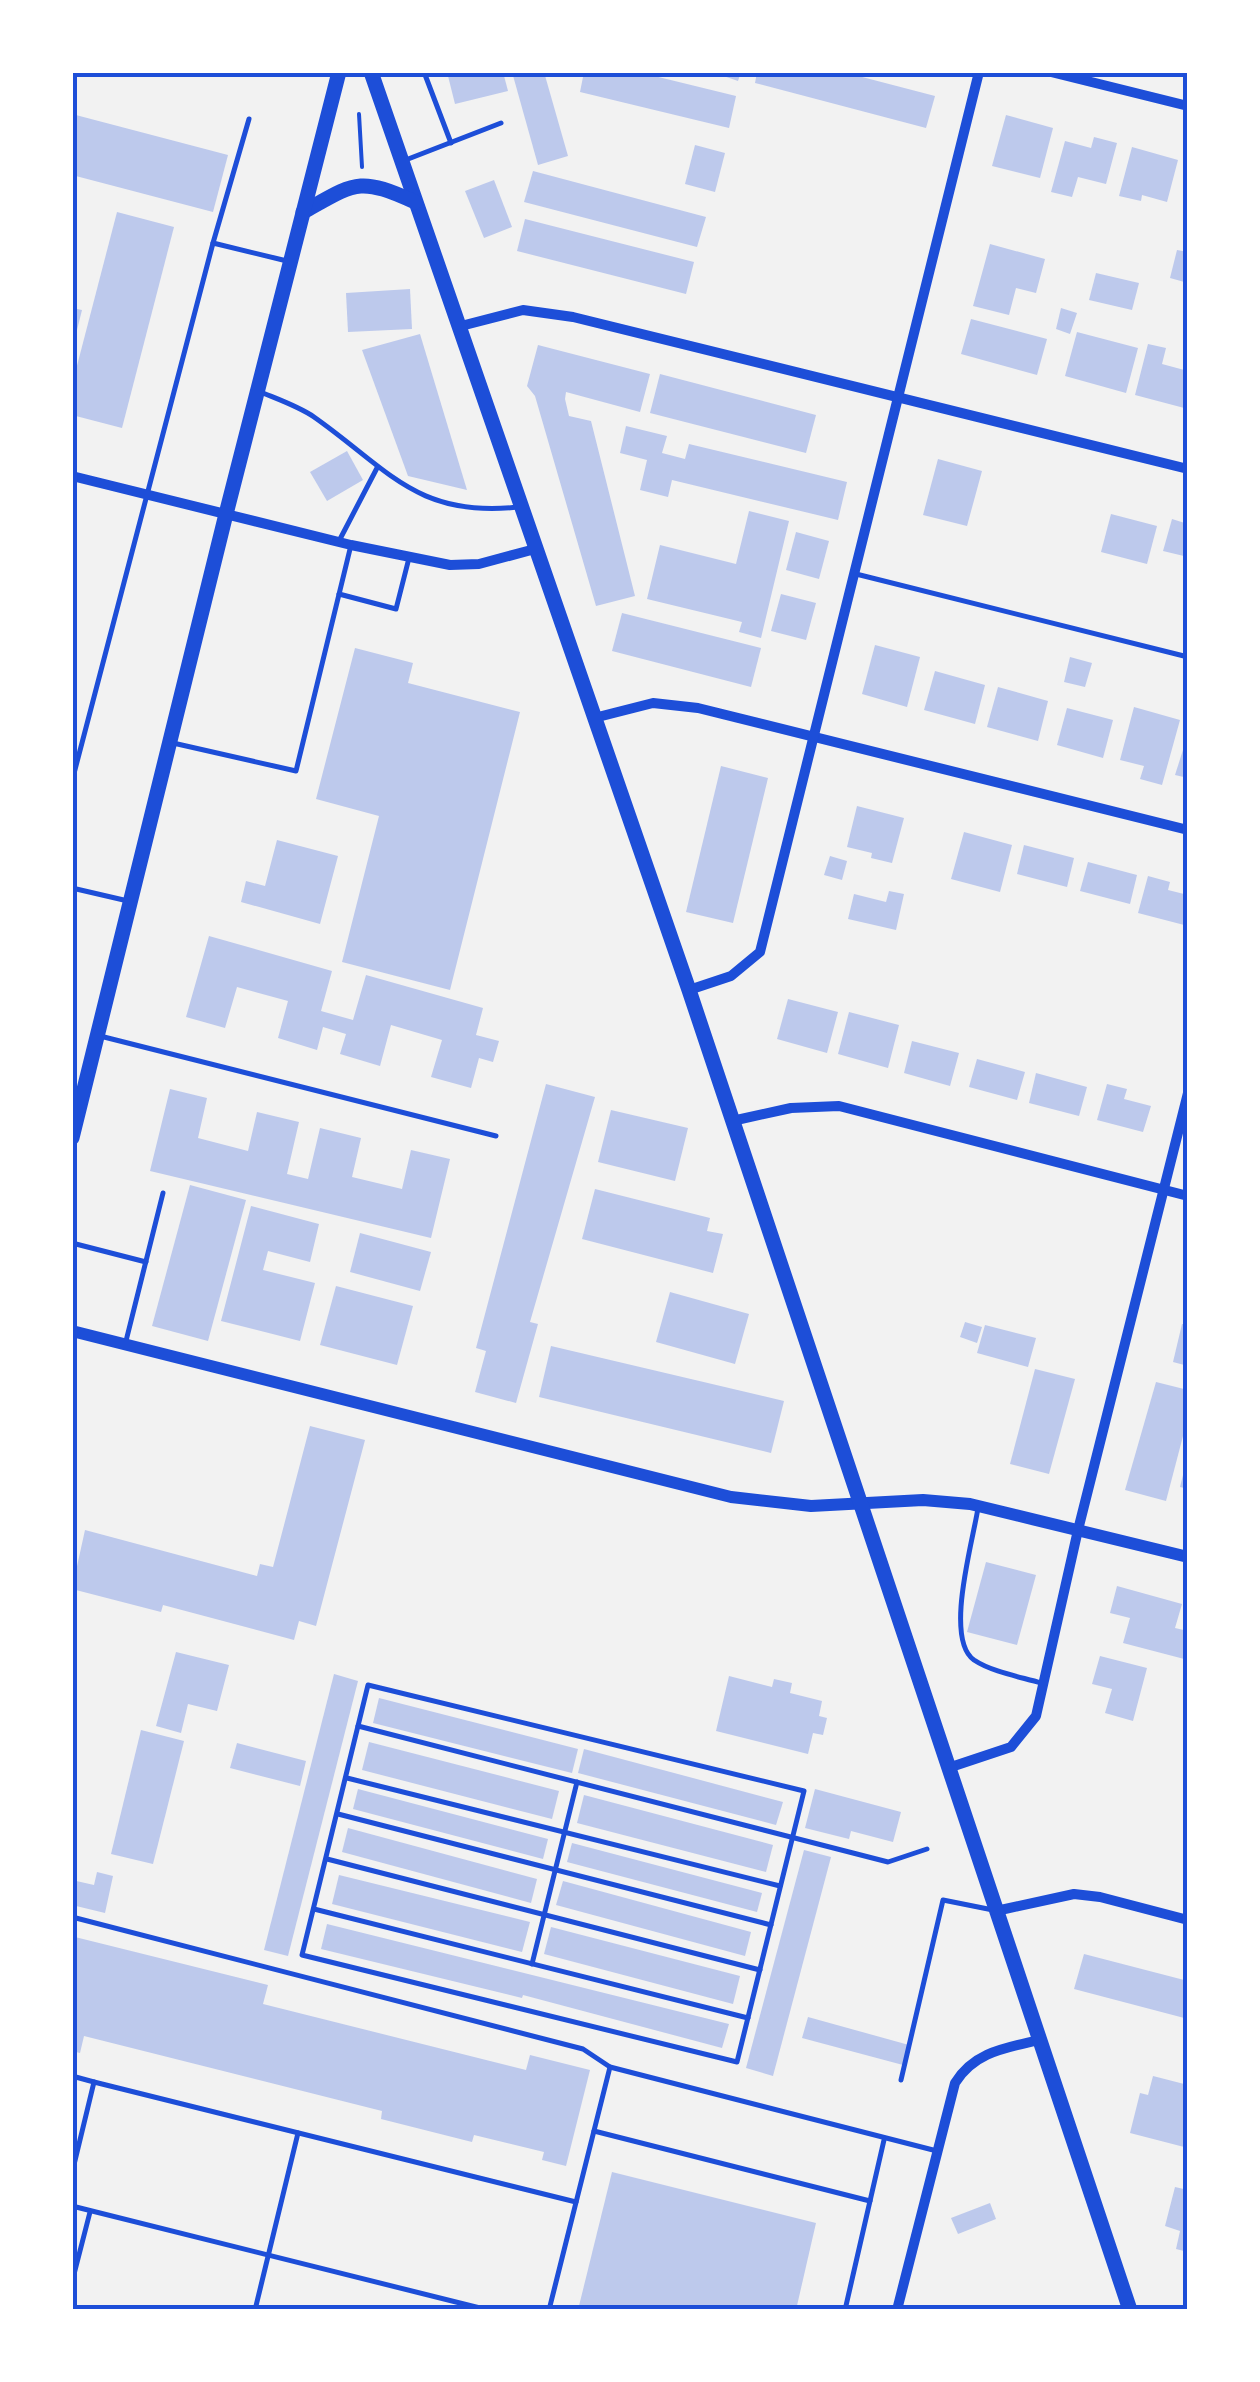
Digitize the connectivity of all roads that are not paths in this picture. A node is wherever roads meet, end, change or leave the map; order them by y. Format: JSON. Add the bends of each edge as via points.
{"nodes":[{"id":1,"x":339,"y":72,"type":"edge"},
{"id":2,"x":371,"y":72,"type":"edge"},
{"id":3,"x":424,"y":72,"type":"edge"},
{"id":4,"x":979,"y":72,"type":"edge"},
{"id":5,"x":1051,"y":72,"type":"edge"},
{"id":6,"x":1188,"y":106,"type":"edge"},
{"id":7,"x":249,"y":119,"type":"dead end"},
{"id":8,"x":502,"y":123,"type":"dead end"},
{"id":9,"x":450,"y":143,"type":"junction"},
{"id":10,"x":400,"y":162,"type":"junction"},
{"id":11,"x":414,"y":202,"type":"junction"},
{"id":12,"x":303,"y":212,"type":"junction"},
{"id":13,"x":213,"y":243,"type":"junction"},
{"id":14,"x":290,"y":262,"type":"junction"},
{"id":15,"x":461,"y":326,"type":"junction"},
{"id":16,"x":258,"y":390,"type":"junction"},
{"id":17,"x":899,"y":398,"type":"junction"},
{"id":18,"x":377,"y":468,"type":"junction"},
{"id":19,"x":1188,"y":469,"type":"edge"},
{"id":20,"x":72,"y":476,"type":"edge"},
{"id":21,"x":146,"y":494,"type":"junction"},
{"id":22,"x":521,"y":506,"type":"junction"},
{"id":23,"x":226,"y":514,"type":"junction"},
{"id":24,"x":338,"y":542,"type":"junction"},
{"id":25,"x":351,"y":545,"type":"junction"},
{"id":26,"x":536,"y":549,"type":"junction"},
{"id":27,"x":409,"y":558,"type":"junction"},
{"id":28,"x":853,"y":573,"type":"junction"},
{"id":29,"x":339,"y":594,"type":"junction"},
{"id":30,"x":1188,"y":657,"type":"edge"},
{"id":31,"x":594,"y":718,"type":"junction"},
{"id":32,"x":813,"y":737,"type":"junction"},
{"id":33,"x":170,"y":742,"type":"junction"},
{"id":34,"x":72,"y":781,"type":"edge"},
{"id":35,"x":1188,"y":830,"type":"edge"},
{"id":36,"x":72,"y":888,"type":"edge"},
{"id":37,"x":130,"y":902,"type":"junction"},
{"id":38,"x":689,"y":990,"type":"junction"},
{"id":39,"x":97,"y":1035,"type":"junction"},
{"id":40,"x":80,"y":1069,"type":"edge"},
{"id":41,"x":1188,"y":1093,"type":"edge"},
{"id":42,"x":732,"y":1121,"type":"junction"},
{"id":43,"x":496,"y":1136,"type":"dead end"},
{"id":44,"x":72,"y":1138,"type":"edge"},
{"id":45,"x":1163,"y":1190,"type":"junction"},
{"id":46,"x":164,"y":1193,"type":"dead end"},
{"id":47,"x":1188,"y":1196,"type":"edge"},
{"id":48,"x":72,"y":1244,"type":"edge"},
{"id":49,"x":146,"y":1262,"type":"junction"},
{"id":50,"x":72,"y":1331,"type":"edge"},
{"id":51,"x":125,"y":1344,"type":"junction"},
{"id":52,"x":860,"y":1506,"type":"junction"},
{"id":53,"x":979,"y":1506,"type":"junction"},
{"id":54,"x":1078,"y":1530,"type":"junction"},
{"id":55,"x":1188,"y":1557,"type":"edge"},
{"id":56,"x":1043,"y":1684,"type":"junction"},
{"id":57,"x":358,"y":1726,"type":"junction"},
{"id":58,"x":948,"y":1768,"type":"junction"},
{"id":59,"x":346,"y":1778,"type":"junction"},
{"id":60,"x":577,"y":1782,"type":"junction"},
{"id":61,"x":337,"y":1814,"type":"junction"},
{"id":62,"x":564,"y":1832,"type":"junction"},
{"id":63,"x":792,"y":1837,"type":"junction"},
{"id":64,"x":927,"y":1849,"type":"dead end"},
{"id":65,"x":326,"y":1858,"type":"junction"},
{"id":66,"x":555,"y":1870,"type":"junction"},
{"id":67,"x":780,"y":1886,"type":"junction"},
{"id":68,"x":314,"y":1909,"type":"junction"},
{"id":69,"x":996,"y":1911,"type":"junction"},
{"id":70,"x":544,"y":1914,"type":"junction"},
{"id":71,"x":72,"y":1917,"type":"edge"},
{"id":72,"x":1188,"y":1920,"type":"edge"},
{"id":73,"x":771,"y":1925,"type":"junction"},
{"id":74,"x":532,"y":1964,"type":"junction"},
{"id":75,"x":760,"y":1970,"type":"junction"},
{"id":76,"x":748,"y":2018,"type":"junction"},
{"id":77,"x":1039,"y":2040,"type":"junction"},
{"id":78,"x":610,"y":2066,"type":"junction"},
{"id":79,"x":72,"y":2076,"type":"edge"},
{"id":80,"x":902,"y":2080,"type":"dead end"},
{"id":81,"x":94,"y":2082,"type":"junction"},
{"id":82,"x":594,"y":2131,"type":"junction"},
{"id":83,"x":298,"y":2133,"type":"junction"},
{"id":84,"x":884,"y":2140,"type":"junction"},
{"id":85,"x":937,"y":2152,"type":"junction"},
{"id":86,"x":72,"y":2173,"type":"edge"},
{"id":87,"x":870,"y":2201,"type":"junction"},
{"id":88,"x":576,"y":2202,"type":"junction"},
{"id":89,"x":72,"y":2206,"type":"edge"},
{"id":90,"x":90,"y":2211,"type":"junction"},
{"id":91,"x":268,"y":2255,"type":"junction"},
{"id":92,"x":72,"y":2282,"type":"edge"},
{"id":93,"x":255,"y":2310,"type":"edge"},
{"id":94,"x":488,"y":2310,"type":"edge"},
{"id":95,"x":549,"y":2310,"type":"edge"},
{"id":96,"x":845,"y":2310,"type":"edge"},
{"id":97,"x":897,"y":2310,"type":"edge"},
{"id":98,"x":1130,"y":2310,"type":"edge"}],
"edges":[{"from":1,"to":12,"type":"main road"},
{"from":2,"to":10,"type":"main road"},
{"from":3,"to":9,"type":"lane"},
{"from":4,"to":17,"type":"street"},
{"from":5,"to":6,"type":"street"},
{"from":7,"to":13,"type":"lane"},
{"from":8,"to":9,"type":"lane"},
{"from":9,"to":10,"type":"lane"},
{"from":10,"to":11,"type":"main road"},
{"from":11,"to":12,"type":"main road","via":[[362,184]]},
{"from":11,"to":15,"type":"main road"},
{"from":12,"to":14,"type":"main road"},
{"from":13,"to":14,"type":"lane"},
{"from":13,"to":21,"type":"lane"},
{"from":14,"to":16,"type":"main road"},
{"from":15,"to":17,"type":"street","via":[[523,310],[573,317]]},
{"from":15,"to":22,"type":"main road"},
{"from":16,"to":18,"type":"lane","via":[[310,414]]},
{"from":16,"to":23,"type":"main road"},
{"from":17,"to":19,"type":"street"},
{"from":17,"to":28,"type":"street"},
{"from":18,"to":22,"type":"lane","via":[[418,494],[466,509]]},
{"from":18,"to":24,"type":"lane"},
{"from":20,"to":21,"type":"street"},
{"from":21,"to":23,"type":"street"},
{"from":21,"to":34,"type":"lane"},
{"from":22,"to":26,"type":"main road"},
{"from":23,"to":24,"type":"street"},
{"from":23,"to":33,"type":"main road"},
{"from":24,"to":25,"type":"street"},
{"from":25,"to":27,"type":"street"},
{"from":25,"to":29,"type":"lane"},
{"from":26,"to":27,"type":"street","via":[[479,564]]},
{"from":26,"to":31,"type":"main road"},
{"from":27,"to":29,"type":"lane","via":[[396,610]]},
{"from":28,"to":30,"type":"lane"},
{"from":28,"to":32,"type":"street"},
{"from":29,"to":33,"type":"lane","via":[[296,771]]},
{"from":31,"to":32,"type":"street","via":[[653,704],[698,708]]},
{"from":31,"to":38,"type":"main road"},
{"from":32,"to":35,"type":"street"},
{"from":32,"to":38,"type":"street","via":[[760,952],[732,976]]},
{"from":33,"to":37,"type":"main road"},
{"from":36,"to":37,"type":"lane"},
{"from":37,"to":39,"type":"main road"},
{"from":38,"to":42,"type":"main road"},
{"from":39,"to":40,"type":"main road"},
{"from":39,"to":43,"type":"lane"},
{"from":40,"to":44,"type":"main road"},
{"from":41,"to":45,"type":"street"},
{"from":42,"to":45,"type":"street","via":[[839,1106]]},
{"from":42,"to":52,"type":"main road"},
{"from":45,"to":47,"type":"street"},
{"from":45,"to":54,"type":"street"},
{"from":46,"to":49,"type":"lane"},
{"from":48,"to":49,"type":"lane"},
{"from":49,"to":51,"type":"lane"},
{"from":50,"to":51,"type":"street"},
{"from":51,"to":52,"type":"street","via":[[731,1497]]},
{"from":52,"to":53,"type":"street","via":[[922,1500]]},
{"from":52,"to":58,"type":"main road"},
{"from":53,"to":54,"type":"street"},
{"from":53,"to":56,"type":"lane","via":[[960,1638],[973,1660]]},
{"from":54,"to":55,"type":"street"},
{"from":54,"to":56,"type":"street"},
{"from":56,"to":58,"type":"street","via":[[1036,1716],[1011,1747]]},
{"from":57,"to":59,"type":"lane"},
{"from":57,"to":60,"type":"lane"},
{"from":57,"to":63,"type":"lane","via":[[368,1685],[804,1791]]},
{"from":58,"to":69,"type":"main road"},
{"from":59,"to":61,"type":"lane"},
{"from":59,"to":62,"type":"lane"},
{"from":60,"to":62,"type":"lane"},
{"from":60,"to":63,"type":"lane"},
{"from":61,"to":65,"type":"lane"},
{"from":61,"to":66,"type":"lane"},
{"from":62,"to":66,"type":"lane"},
{"from":62,"to":67,"type":"lane"},
{"from":63,"to":64,"type":"lane","via":[[888,1862]]},
{"from":63,"to":67,"type":"lane"},
{"from":65,"to":68,"type":"lane"},
{"from":65,"to":70,"type":"lane"},
{"from":66,"to":70,"type":"lane"},
{"from":66,"to":73,"type":"lane"},
{"from":67,"to":73,"type":"lane"},
{"from":68,"to":74,"type":"lane"},
{"from":68,"to":76,"type":"lane","via":[[302,1956],[738,2062]]},
{"from":69,"to":72,"type":"street","via":[[1074,1894]]},
{"from":69,"to":77,"type":"main road"},
{"from":69,"to":80,"type":"lane","via":[[943,1900]]},
{"from":70,"to":74,"type":"lane"},
{"from":70,"to":75,"type":"lane"},
{"from":71,"to":78,"type":"lane","via":[[583,2049]]},
{"from":73,"to":75,"type":"lane"},
{"from":74,"to":76,"type":"lane"},
{"from":75,"to":76,"type":"lane"},
{"from":77,"to":85,"type":"street","via":[[996,2050],[964,2067]]},
{"from":77,"to":98,"type":"main road"},
{"from":78,"to":82,"type":"lane"},
{"from":78,"to":84,"type":"lane"},
{"from":79,"to":81,"type":"lane"},
{"from":81,"to":83,"type":"lane"},
{"from":81,"to":86,"type":"lane"},
{"from":82,"to":87,"type":"lane"},
{"from":82,"to":88,"type":"lane"},
{"from":83,"to":88,"type":"lane"},
{"from":83,"to":91,"type":"lane"},
{"from":84,"to":85,"type":"lane"},
{"from":84,"to":87,"type":"lane"},
{"from":85,"to":97,"type":"street"},
{"from":87,"to":96,"type":"lane"},
{"from":88,"to":95,"type":"lane"},
{"from":89,"to":90,"type":"lane"},
{"from":90,"to":91,"type":"lane"},
{"from":90,"to":92,"type":"lane"},
{"from":91,"to":93,"type":"lane"},
{"from":91,"to":94,"type":"lane"}]}
